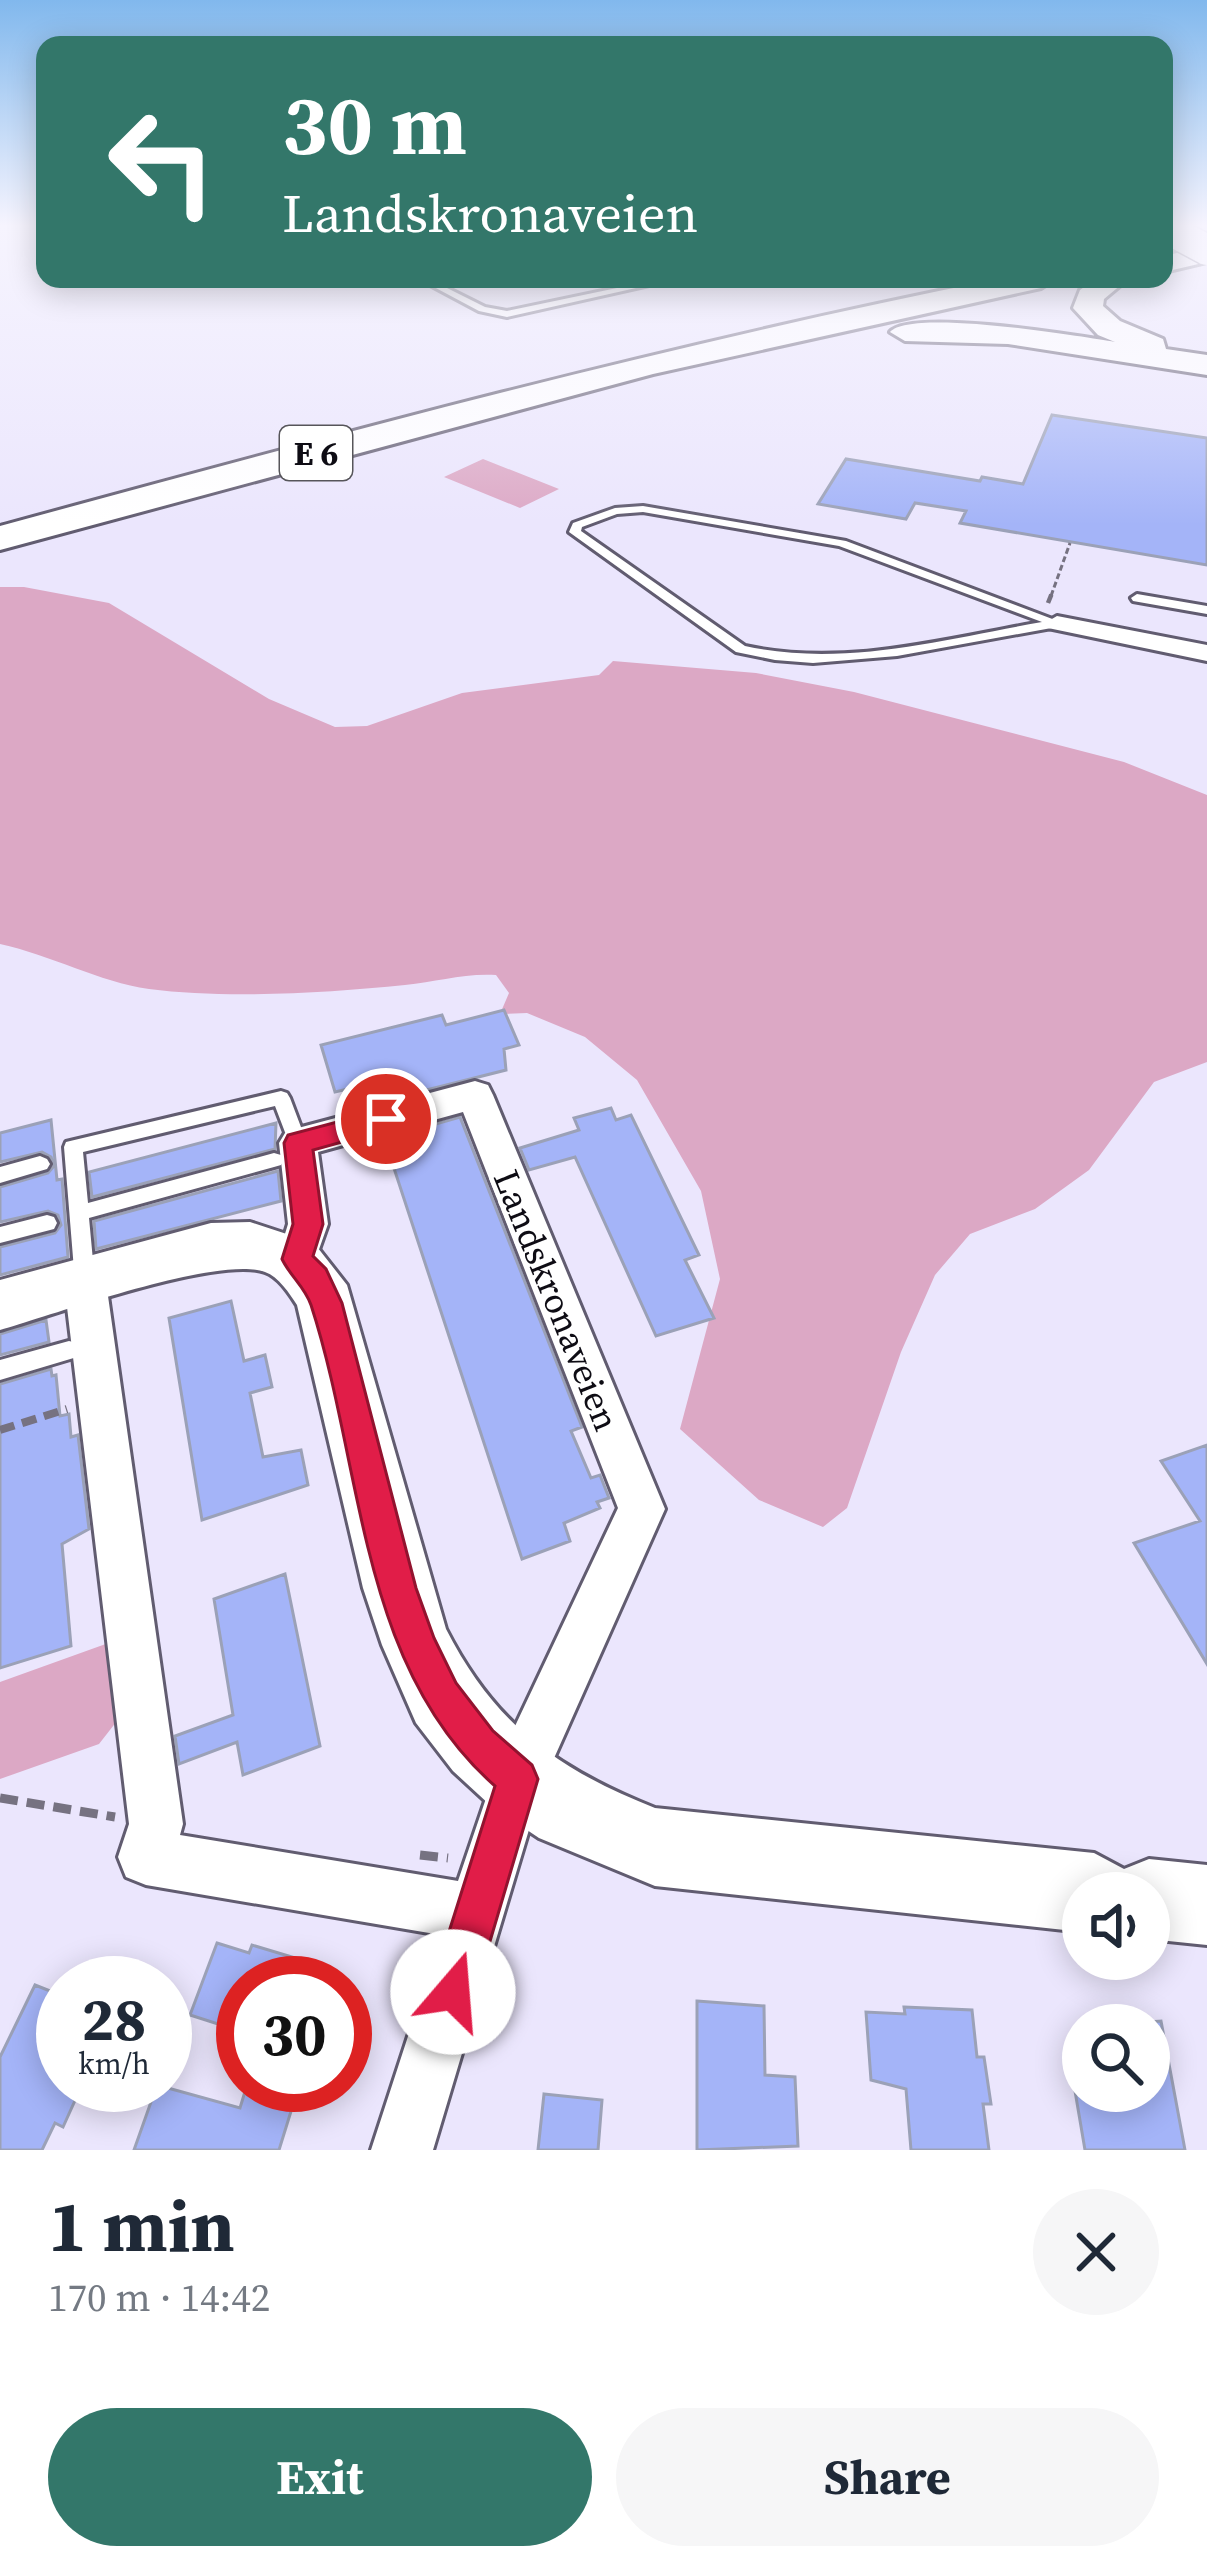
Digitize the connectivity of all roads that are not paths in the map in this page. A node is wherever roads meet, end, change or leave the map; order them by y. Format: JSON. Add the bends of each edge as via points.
{"nodes":[{"id":1,"x":758,"y":324,"type":"edge"},
{"id":2,"x":840,"y":324,"type":"edge"},
{"id":3,"x":1106,"y":324,"type":"edge"},
{"id":4,"x":1207,"y":361,"type":"edge"},
{"id":5,"x":672,"y":362,"type":"junction"},
{"id":6,"x":0,"y":514,"type":"edge"},
{"id":7,"x":0,"y":538,"type":"edge"},
{"id":8,"x":1137,"y":598,"type":"dead end"},
{"id":9,"x":1207,"y":610,"type":"edge"},
{"id":10,"x":1049,"y":620,"type":"junction"},
{"id":11,"x":1207,"y":653,"type":"edge"},
{"id":12,"x":286,"y":1152,"type":"junction"},
{"id":13,"x":40,"y":1164,"type":"dead end"},
{"id":14,"x":0,"y":1175,"type":"edge"},
{"id":15,"x":79,"y":1213,"type":"junction"},
{"id":16,"x":47,"y":1222,"type":"dead end"},
{"id":17,"x":0,"y":1235,"type":"edge"},
{"id":18,"x":297,"y":1259,"type":"junction"},
{"id":19,"x":85,"y":1282,"type":"junction"},
{"id":20,"x":0,"y":1305,"type":"edge"},
{"id":21,"x":69,"y":1350,"type":"dead end"},
{"id":22,"x":0,"y":1370,"type":"edge"},
{"id":23,"x":518,"y":1779,"type":"junction"},
{"id":24,"x":1062,"y":1890,"type":"edge"},
{"id":25,"x":1170,"y":1901,"type":"edge"},
{"id":26,"x":1207,"y":1905,"type":"edge"},
{"id":27,"x":478,"y":1913,"type":"junction"},
{"id":28,"x":402,"y":2150,"type":"edge"}],
"edges":[{"from":1,"to":6,"type":"highway","number":"E 6"},
{"from":2,"to":5,"type":"highway","number":"E 6"},
{"from":3,"to":4,"type":"highway"},
{"from":4,"to":5,"type":"highway","via":[[954,331],[865,334]]},
{"from":5,"to":7,"type":"highway","number":"E 6"},
{"from":8,"to":9,"type":"lane"},
{"from":10,"to":10,"type":"lane","via":[[836,658],[760,655],[574,532],[592,518],[643,509],[842,543]]},
{"from":10,"to":11,"type":"street"},
{"from":12,"to":15,"type":"lane"},
{"from":12,"to":15,"type":"lane","via":[[281,1098],[73,1148]]},
{"from":12,"to":18,"type":"street","via":[[308,1224]]},
{"from":12,"to":23,"type":"street","name":"Landskronaveien","via":[[475,1095],[642,1509]]},
{"from":13,"to":14,"type":"lane"},
{"from":15,"to":19,"type":"lane"},
{"from":16,"to":17,"type":"lane"},
{"from":18,"to":19,"type":"street","via":[[227,1246]]},
{"from":18,"to":23,"type":"street","via":[[326,1303],[417,1645],[478,1745]]},
{"from":19,"to":20,"type":"street"},
{"from":19,"to":27,"type":"street","via":[[156,1824],[146,1857]]},
{"from":21,"to":22,"type":"lane"},
{"from":23,"to":24,"type":"street","via":[[566,1811],[655,1847]]},
{"from":23,"to":27,"type":"street"},
{"from":25,"to":26,"type":"street"},
{"from":27,"to":28,"type":"street"}]}
